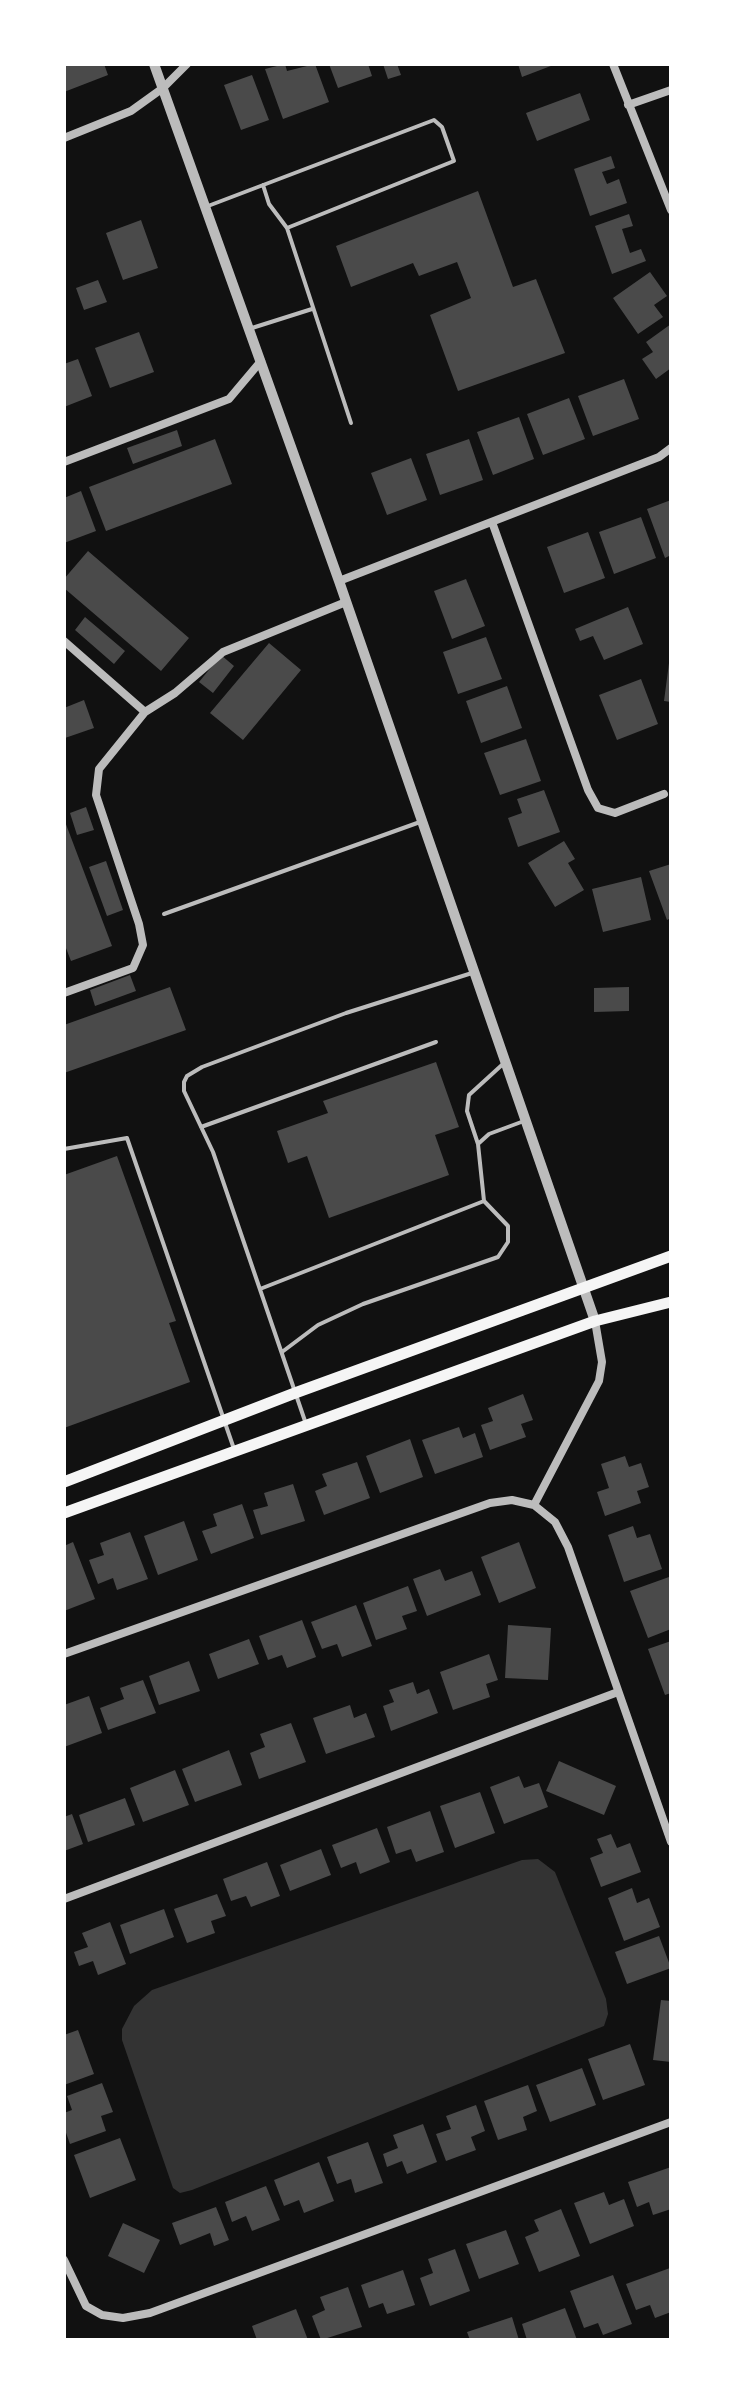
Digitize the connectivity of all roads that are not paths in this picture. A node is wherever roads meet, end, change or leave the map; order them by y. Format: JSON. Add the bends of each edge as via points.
{"nodes":[{"id":1,"x":154,"y":64,"type":"edge"},
{"id":2,"x":187,"y":64,"type":"edge"},
{"id":3,"x":613,"y":64,"type":"edge"},
{"id":4,"x":163,"y":88,"type":"junction"},
{"id":5,"x":671,"y":90,"type":"edge"},
{"id":6,"x":628,"y":105,"type":"junction"},
{"id":7,"x":64,"y":138,"type":"edge"},
{"id":8,"x":263,"y":185,"type":"junction"},
{"id":9,"x":206,"y":207,"type":"junction"},
{"id":10,"x":671,"y":210,"type":"edge"},
{"id":11,"x":287,"y":228,"type":"junction"},
{"id":12,"x":312,"y":309,"type":"junction"},
{"id":13,"x":249,"y":329,"type":"junction"},
{"id":14,"x":261,"y":361,"type":"junction"},
{"id":15,"x":351,"y":423,"type":"dead end"},
{"id":16,"x":671,"y":448,"type":"edge"},
{"id":17,"x":64,"y":462,"type":"edge"},
{"id":18,"x":492,"y":522,"type":"junction"},
{"id":19,"x":339,"y":581,"type":"junction"},
{"id":20,"x":346,"y":602,"type":"junction"},
{"id":21,"x":64,"y":641,"type":"edge"},
{"id":22,"x":145,"y":712,"type":"junction"},
{"id":23,"x":664,"y":794,"type":"dead end"},
{"id":24,"x":422,"y":821,"type":"junction"},
{"id":25,"x":164,"y":914,"type":"dead end"},
{"id":26,"x":474,"y":972,"type":"junction"},
{"id":27,"x":64,"y":993,"type":"edge"},
{"id":28,"x":436,"y":1042,"type":"dead end"},
{"id":29,"x":504,"y":1063,"type":"junction"},
{"id":30,"x":524,"y":1121,"type":"junction"},
{"id":31,"x":201,"y":1127,"type":"junction"},
{"id":32,"x":478,"y":1144,"type":"junction"},
{"id":33,"x":64,"y":1149,"type":"edge"},
{"id":34,"x":484,"y":1201,"type":"junction"},
{"id":35,"x":671,"y":1256,"type":"edge"},
{"id":36,"x":583,"y":1287,"type":"junction"},
{"id":37,"x":260,"y":1289,"type":"junction"},
{"id":38,"x":671,"y":1302,"type":"edge"},
{"id":39,"x":595,"y":1321,"type":"junction"},
{"id":40,"x":282,"y":1352,"type":"junction"},
{"id":41,"x":295,"y":1393,"type":"junction"},
{"id":42,"x":224,"y":1419,"type":"junction"},
{"id":43,"x":306,"y":1425,"type":"junction"},
{"id":44,"x":235,"y":1451,"type":"junction"},
{"id":45,"x":64,"y":1482,"type":"edge"},
{"id":46,"x":534,"y":1505,"type":"junction"},
{"id":47,"x":64,"y":1513,"type":"edge"},
{"id":48,"x":64,"y":1654,"type":"edge"},
{"id":49,"x":618,"y":1692,"type":"junction"},
{"id":50,"x":671,"y":1842,"type":"edge"},
{"id":51,"x":64,"y":1899,"type":"edge"},
{"id":52,"x":671,"y":2122,"type":"edge"},
{"id":53,"x":64,"y":2260,"type":"edge"},
{"id":54,"x":66,"y":2275,"type":"edge"}],
"edges":[{"from":1,"to":4,"type":"street"},
{"from":2,"to":4,"type":"street"},
{"from":3,"to":6,"type":"street"},
{"from":4,"to":7,"type":"street","via":[[131,111]]},
{"from":4,"to":9,"type":"street"},
{"from":5,"to":6,"type":"street"},
{"from":6,"to":10,"type":"street"},
{"from":8,"to":9,"type":"lane"},
{"from":8,"to":11,"type":"lane","via":[[269,204]]},
{"from":8,"to":11,"type":"lane","via":[[434,120],[442,127],[454,161]]},
{"from":9,"to":13,"type":"street"},
{"from":11,"to":12,"type":"lane"},
{"from":12,"to":13,"type":"lane"},
{"from":12,"to":15,"type":"lane"},
{"from":13,"to":14,"type":"street"},
{"from":14,"to":17,"type":"street","via":[[229,399]]},
{"from":14,"to":19,"type":"street"},
{"from":16,"to":18,"type":"street"},
{"from":18,"to":19,"type":"street"},
{"from":18,"to":23,"type":"street","via":[[598,808],[615,813]]},
{"from":19,"to":20,"type":"street"},
{"from":20,"to":22,"type":"street","via":[[223,652]]},
{"from":20,"to":24,"type":"street"},
{"from":21,"to":22,"type":"street"},
{"from":22,"to":27,"type":"street","via":[[99,769],[96,795],[143,945],[133,968]]},
{"from":24,"to":25,"type":"lane"},
{"from":24,"to":26,"type":"street"},
{"from":26,"to":29,"type":"street"},
{"from":26,"to":31,"type":"lane","via":[[193,1071],[184,1091]]},
{"from":28,"to":31,"type":"lane"},
{"from":29,"to":30,"type":"street"},
{"from":29,"to":32,"type":"lane","via":[[469,1095],[467,1111]]},
{"from":30,"to":32,"type":"lane","via":[[489,1134]]},
{"from":30,"to":36,"type":"street"},
{"from":31,"to":37,"type":"lane"},
{"from":32,"to":34,"type":"lane"},
{"from":33,"to":42,"type":"lane","via":[[127,1138]]},
{"from":34,"to":37,"type":"lane"},
{"from":34,"to":40,"type":"lane","via":[[508,1226],[508,1242],[498,1257],[363,1304],[318,1325]]},
{"from":35,"to":36,"type":"main road"},
{"from":36,"to":39,"type":"street"},
{"from":36,"to":41,"type":"main road"},
{"from":37,"to":40,"type":"lane"},
{"from":38,"to":39,"type":"main road"},
{"from":39,"to":43,"type":"main road"},
{"from":39,"to":46,"type":"street","via":[[602,1362],[599,1381]]},
{"from":40,"to":41,"type":"lane"},
{"from":41,"to":42,"type":"main road"},
{"from":41,"to":43,"type":"lane"},
{"from":42,"to":44,"type":"lane"},
{"from":42,"to":45,"type":"main road"},
{"from":43,"to":44,"type":"main road"},
{"from":44,"to":47,"type":"main road"},
{"from":46,"to":48,"type":"street","via":[[490,1503]]},
{"from":46,"to":49,"type":"street","via":[[555,1522],[568,1547]]},
{"from":49,"to":50,"type":"street"},
{"from":49,"to":51,"type":"street"},
{"from":52,"to":54,"type":"street","via":[[150,2313],[102,2315],[86,2306]]},
{"from":53,"to":54,"type":"street"}]}
